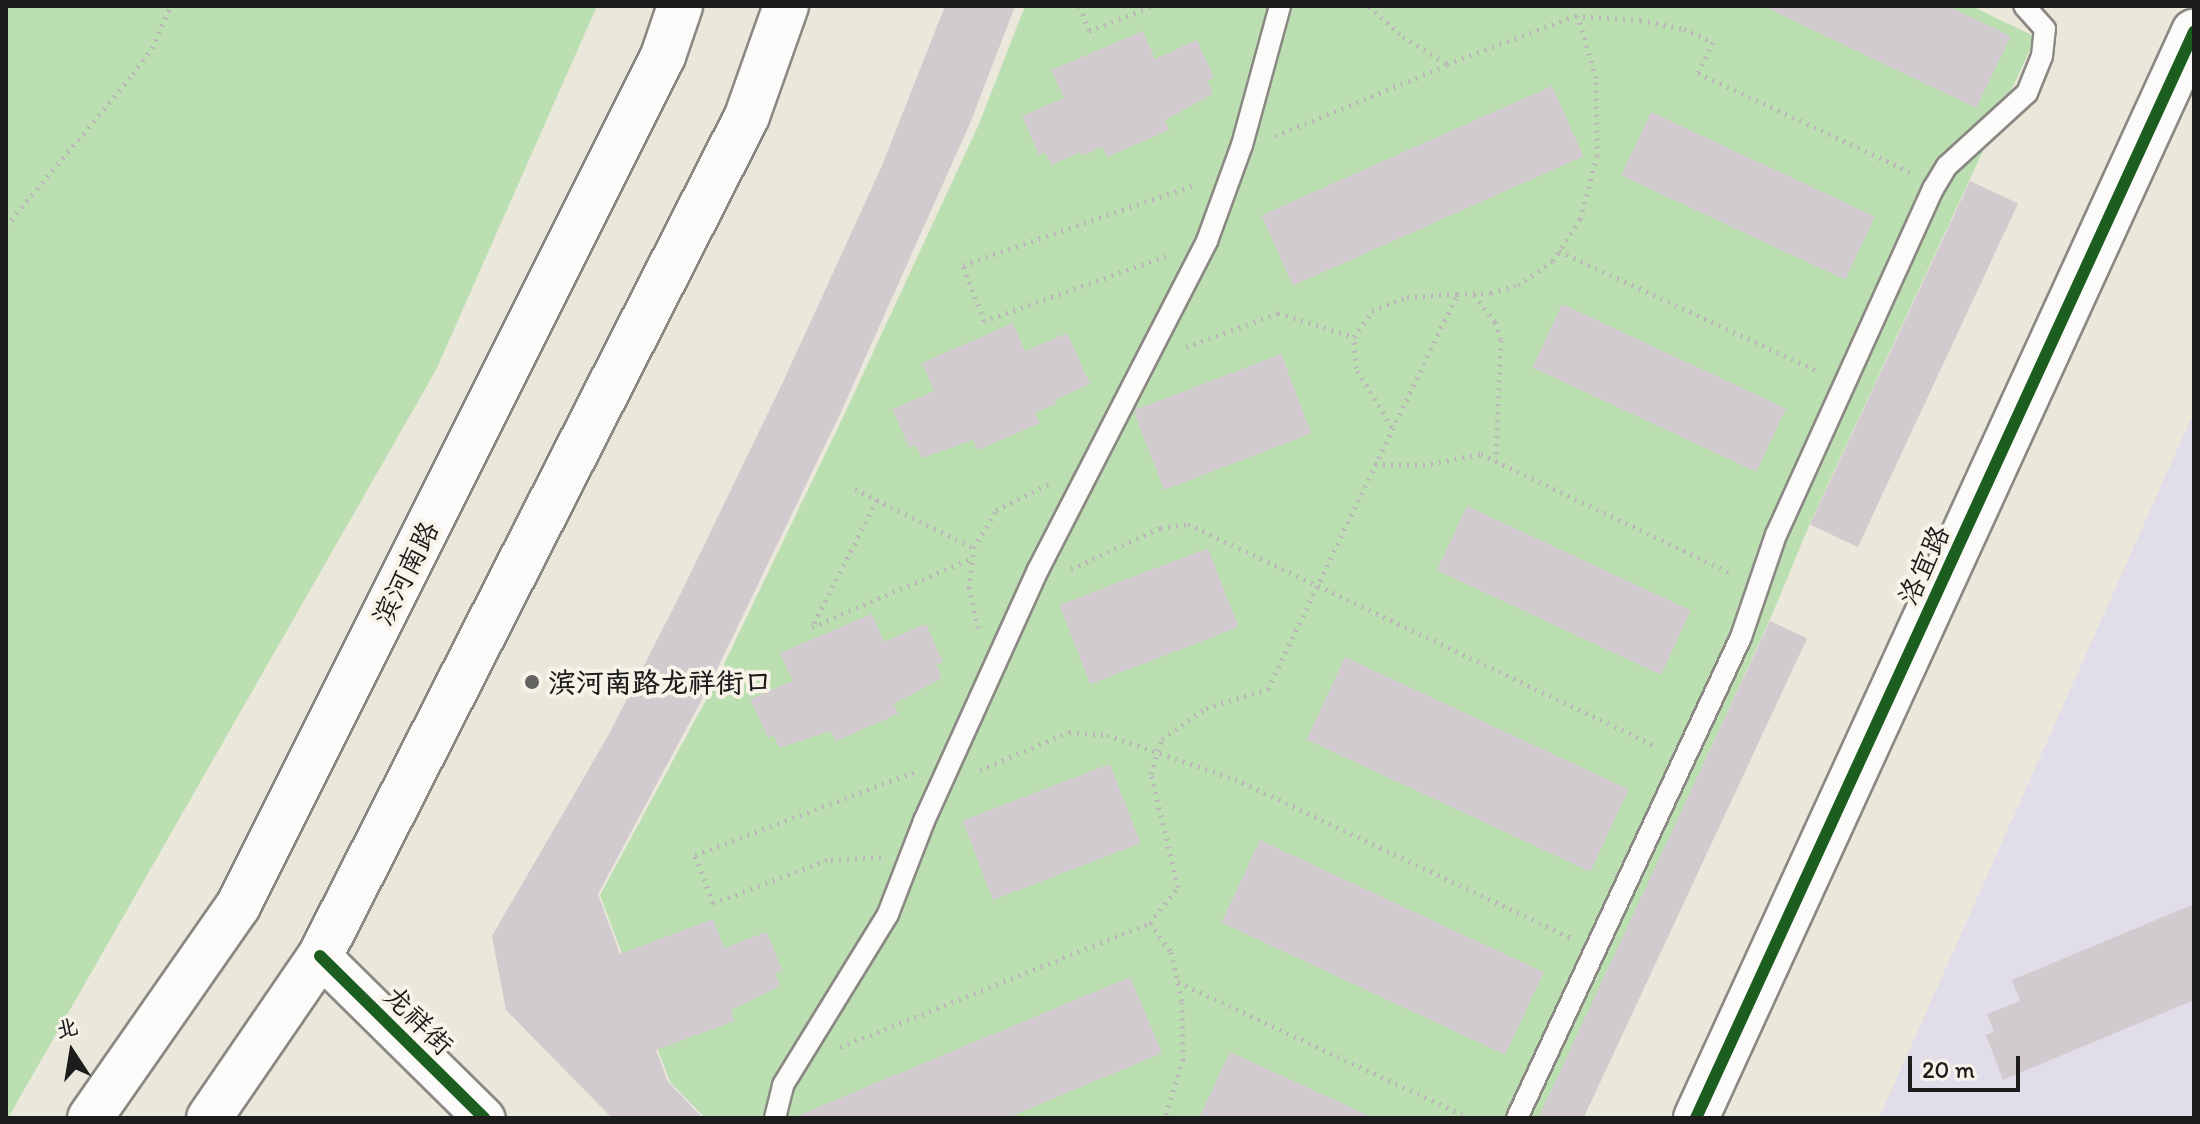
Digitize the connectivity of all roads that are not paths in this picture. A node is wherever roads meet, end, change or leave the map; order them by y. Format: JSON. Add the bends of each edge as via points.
{"nodes":[{"id":1,"x":680,"y":6,"type":"edge"},
{"id":2,"x":786,"y":6,"type":"edge"},
{"id":3,"x":1280,"y":6,"type":"edge"},
{"id":4,"x":2024,"y":6,"type":"edge"},
{"id":5,"x":2194,"y":32,"type":"edge"},
{"id":6,"x":2194,"y":99,"type":"edge"},
{"id":7,"x":320,"y":956,"type":"junction"},
{"id":8,"x":90,"y":1118,"type":"edge"},
{"id":9,"x":209,"y":1118,"type":"edge"},
{"id":10,"x":484,"y":1118,"type":"edge"},
{"id":11,"x":775,"y":1118,"type":"edge"},
{"id":12,"x":1517,"y":1118,"type":"edge"},
{"id":13,"x":1696,"y":1118,"type":"edge"},
{"id":14,"x":1727,"y":1118,"type":"edge"}],
"edges":[{"from":1,"to":8,"type":"main road","name":"滨河南路","via":[[663,56],[238,906]]},
{"from":2,"to":7,"type":"main road","via":[[747,116]]},
{"from":3,"to":11,"type":"lane","via":[[1240,150],[1207,241],[1031,587],[939,787],[888,914],[794,1065]]},
{"from":4,"to":12,"type":"lane","via":[[2045,29],[2042,56],[2027,93],[1947,166],[1936,184],[1776,535],[1741,637]]},
{"from":5,"to":13,"type":"main road","name":"洛宜路"},
{"from":6,"to":14,"type":"main road","name":"洛宜路"},
{"from":7,"to":9,"type":"main road"},
{"from":7,"to":10,"type":"street","name":"龙祥街"}]}
